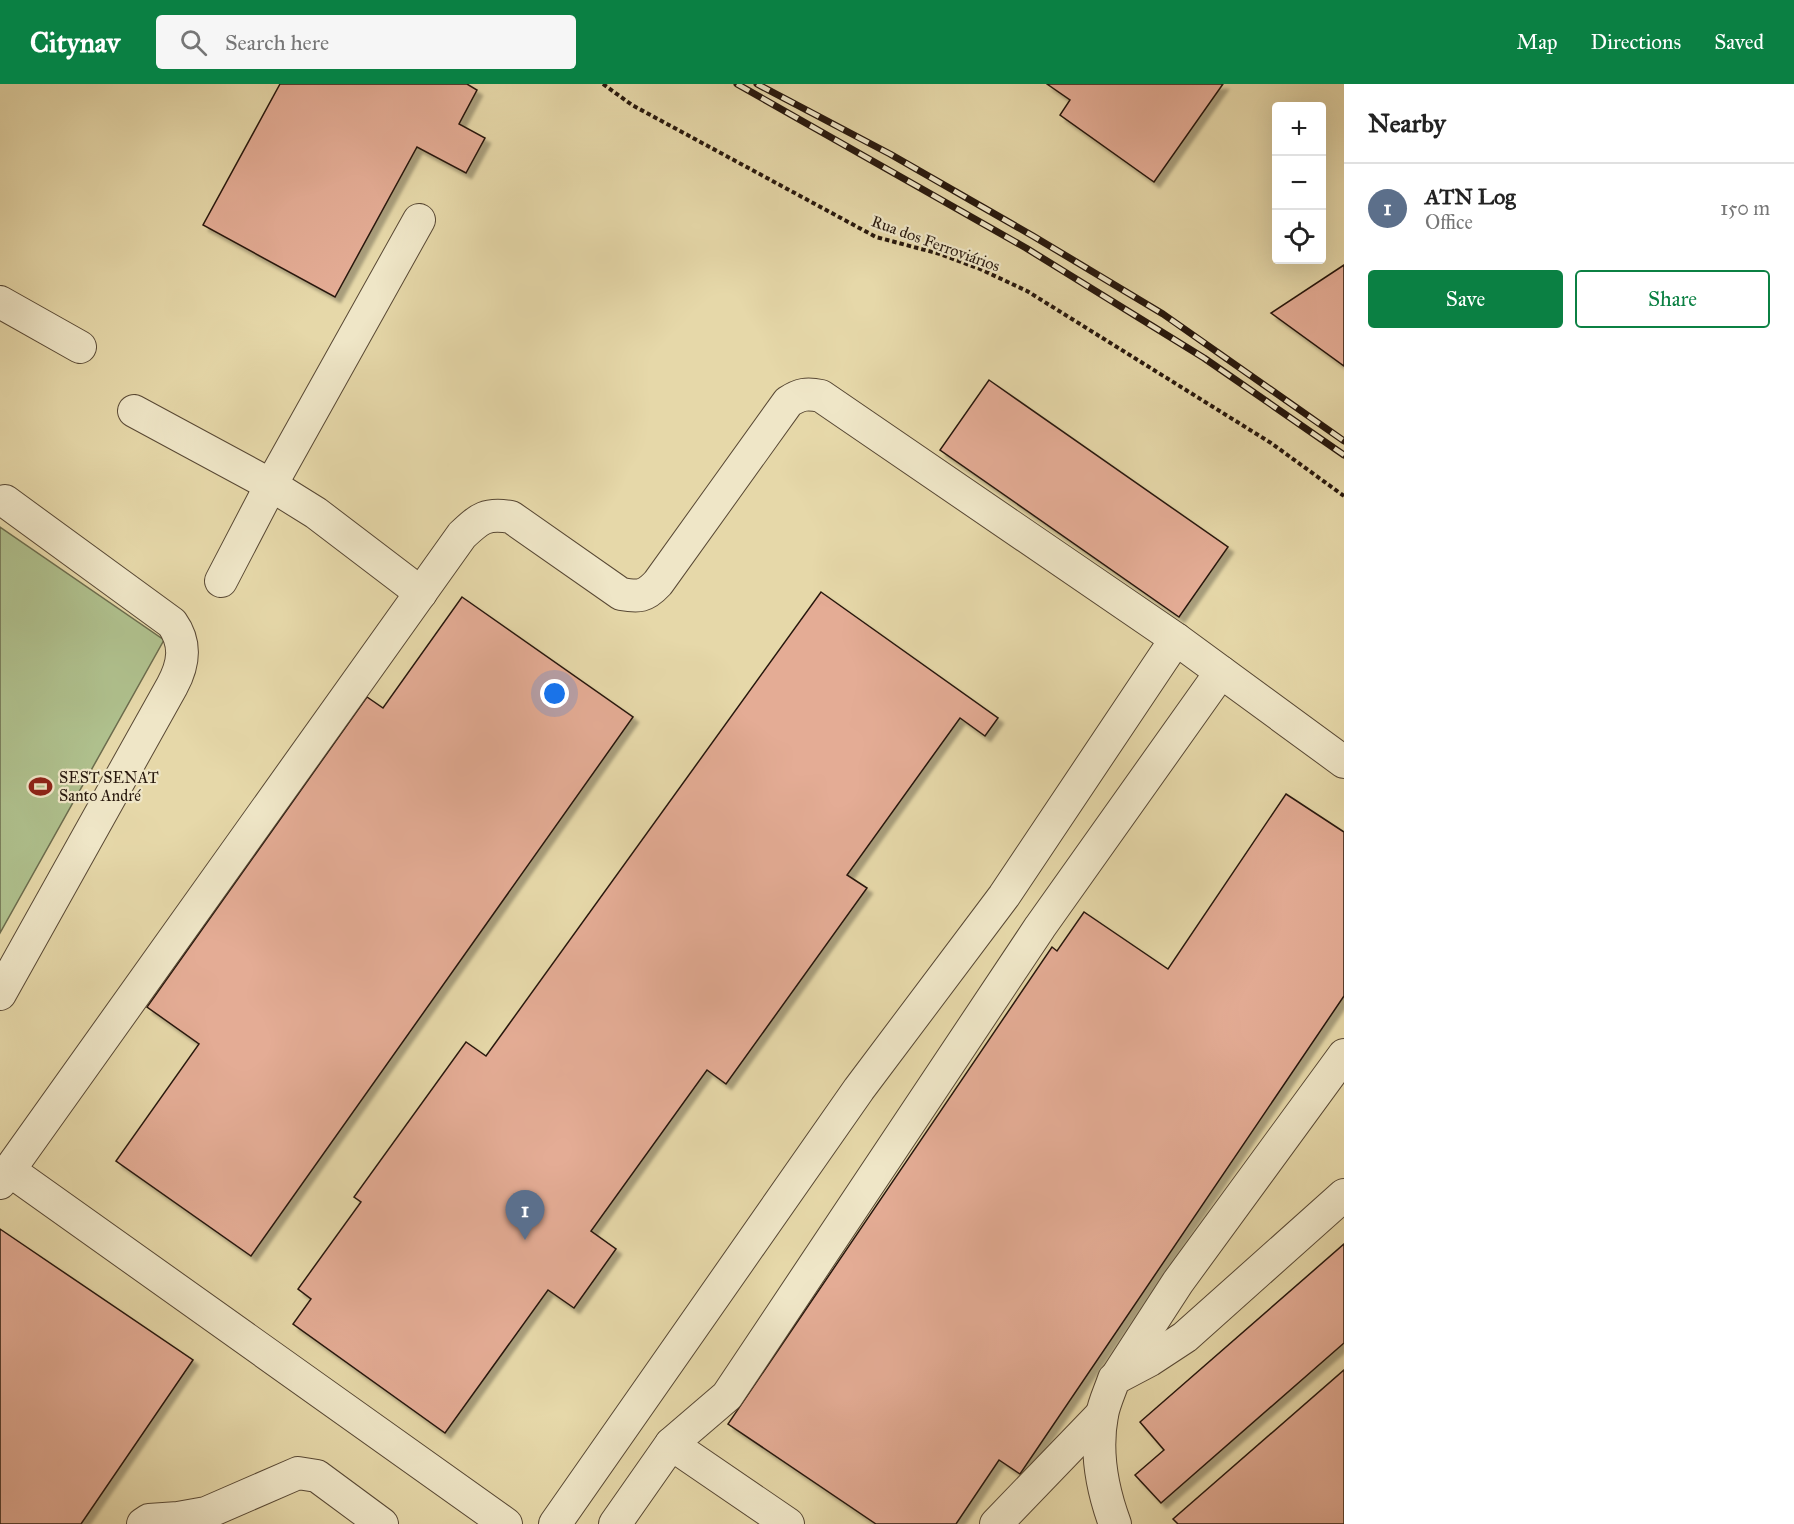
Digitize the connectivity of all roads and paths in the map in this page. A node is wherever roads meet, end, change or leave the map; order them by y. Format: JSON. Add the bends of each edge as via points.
{"nodes":[{"id":1,"x":603,"y":84,"type":"edge"},
{"id":2,"x":418,"y":220,"type":"dead end"},
{"id":3,"x":0,"y":302,"type":"edge"},
{"id":4,"x":80,"y":348,"type":"dead end"},
{"id":5,"x":134,"y":411,"type":"dead end"},
{"id":6,"x":271,"y":485,"type":"junction"},
{"id":7,"x":1344,"y":496,"type":"edge"},
{"id":8,"x":5,"y":501,"type":"dead end"},
{"id":9,"x":221,"y":581,"type":"dead end"},
{"id":10,"x":421,"y":593,"type":"junction"},
{"id":11,"x":1176,"y":639,"type":"junction"},
{"id":12,"x":1221,"y":672,"type":"junction"},
{"id":13,"x":1344,"y":762,"type":"edge"},
{"id":14,"x":0,"y":994,"type":"edge"},
{"id":15,"x":1344,"y":1054,"type":"edge"},
{"id":16,"x":4,"y":1177,"type":"edge"},
{"id":17,"x":1344,"y":1195,"type":"edge"},
{"id":18,"x":1114,"y":1379,"type":"junction"},
{"id":19,"x":1102,"y":1414,"type":"junction"},
{"id":20,"x":671,"y":1444,"type":"junction"},
{"id":21,"x":143,"y":1524,"type":"edge"},
{"id":22,"x":382,"y":1524,"type":"edge"},
{"id":23,"x":506,"y":1524,"type":"edge"},
{"id":24,"x":555,"y":1524,"type":"edge"},
{"id":25,"x":615,"y":1524,"type":"edge"},
{"id":26,"x":788,"y":1524,"type":"edge"},
{"id":27,"x":996,"y":1524,"type":"edge"},
{"id":28,"x":1115,"y":1524,"type":"edge"}],
"edges":[{"from":1,"to":7,"type":"path","name":"Rua dos Ferroviários","via":[[632,105],[876,237],[960,261],[1027,291],[1271,443]]},
{"from":2,"to":6,"type":"lane"},
{"from":3,"to":4,"type":"lane"},
{"from":5,"to":6,"type":"lane"},
{"from":6,"to":9,"type":"lane"},
{"from":6,"to":10,"type":"lane","via":[[316,513]]},
{"from":8,"to":14,"type":"lane","via":[[172,622],[180,634],[182,649],[179,672],[172,686]]},
{"from":10,"to":11,"type":"lane","via":[[462,535],[477,521],[493,514],[511,517],[621,594],[648,593],[788,402],[808,394],[821,396]]},
{"from":10,"to":16,"type":"lane"},
{"from":11,"to":12,"type":"lane"},
{"from":11,"to":24,"type":"lane","via":[[1004,896],[859,1089]]},
{"from":12,"to":13,"type":"lane"},
{"from":12,"to":20,"type":"lane","via":[[1040,927],[727,1396]]},
{"from":15,"to":18,"type":"lane"},
{"from":16,"to":23,"type":"lane"},
{"from":17,"to":18,"type":"lane","via":[[1185,1337]]},
{"from":18,"to":19,"type":"lane"},
{"from":19,"to":27,"type":"lane"},
{"from":19,"to":28,"type":"lane","via":[[1099,1453],[1104,1495]]},
{"from":20,"to":25,"type":"lane"},
{"from":20,"to":26,"type":"lane"},
{"from":21,"to":22,"type":"lane","via":[[206,1513],[298,1473],[316,1476]]}]}
